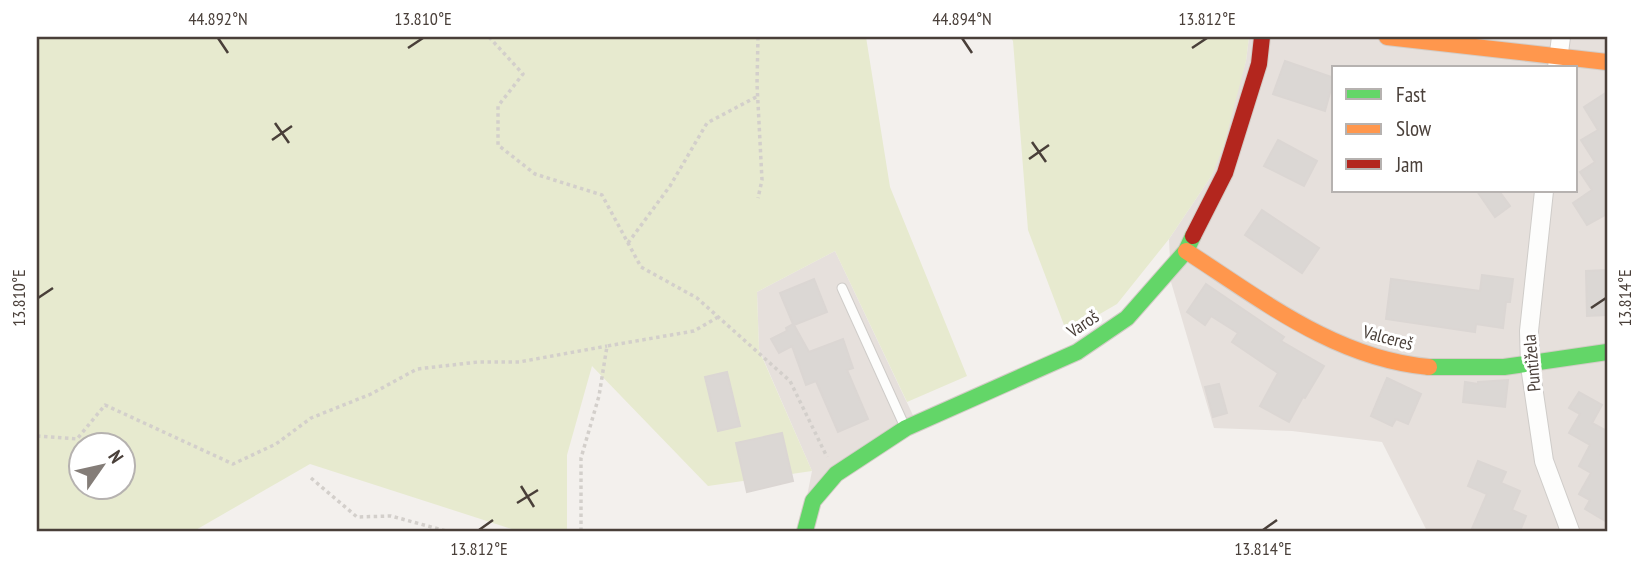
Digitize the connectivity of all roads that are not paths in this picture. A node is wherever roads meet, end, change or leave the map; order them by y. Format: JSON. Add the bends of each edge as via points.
{"nodes":[{"id":1,"x":1262,"y":37,"type":"edge"},
{"id":2,"x":1387,"y":37,"type":"edge"},
{"id":3,"x":1561,"y":37,"type":"edge"},
{"id":4,"x":1607,"y":62,"type":"edge"},
{"id":5,"x":1558,"y":63,"type":"edge"},
{"id":6,"x":1544,"y":192,"type":"edge"},
{"id":7,"x":1186,"y":251,"type":"junction"},
{"id":8,"x":842,"y":288,"type":"dead end"},
{"id":9,"x":1607,"y":352,"type":"edge"},
{"id":10,"x":1530,"y":366,"type":"junction"},
{"id":11,"x":905,"y":428,"type":"junction"},
{"id":12,"x":806,"y":531,"type":"edge"},
{"id":13,"x":1570,"y":531,"type":"edge"}],
"edges":[{"from":1,"to":7,"type":"main road","name":"Varoš","via":[[1259,64],[1226,173]]},
{"from":2,"to":5,"type":"main road"},
{"from":3,"to":5,"type":"street"},
{"from":4,"to":5,"type":"main road"},
{"from":6,"to":10,"type":"street","name":"Puntižela","via":[[1529,331]]},
{"from":7,"to":10,"type":"main road","name":"Valcereš","via":[[1305,327],[1348,348],[1399,364]]},
{"from":7,"to":11,"type":"main road","name":"Varoš","via":[[1126,318],[1077,352]]},
{"from":8,"to":11,"type":"lane"},
{"from":9,"to":10,"type":"main road","name":"Valcereš"},
{"from":10,"to":13,"type":"street","name":"Puntižela","via":[[1544,461]]},
{"from":11,"to":12,"type":"main road","name":"Varoš","via":[[836,474],[813,501]]}]}
